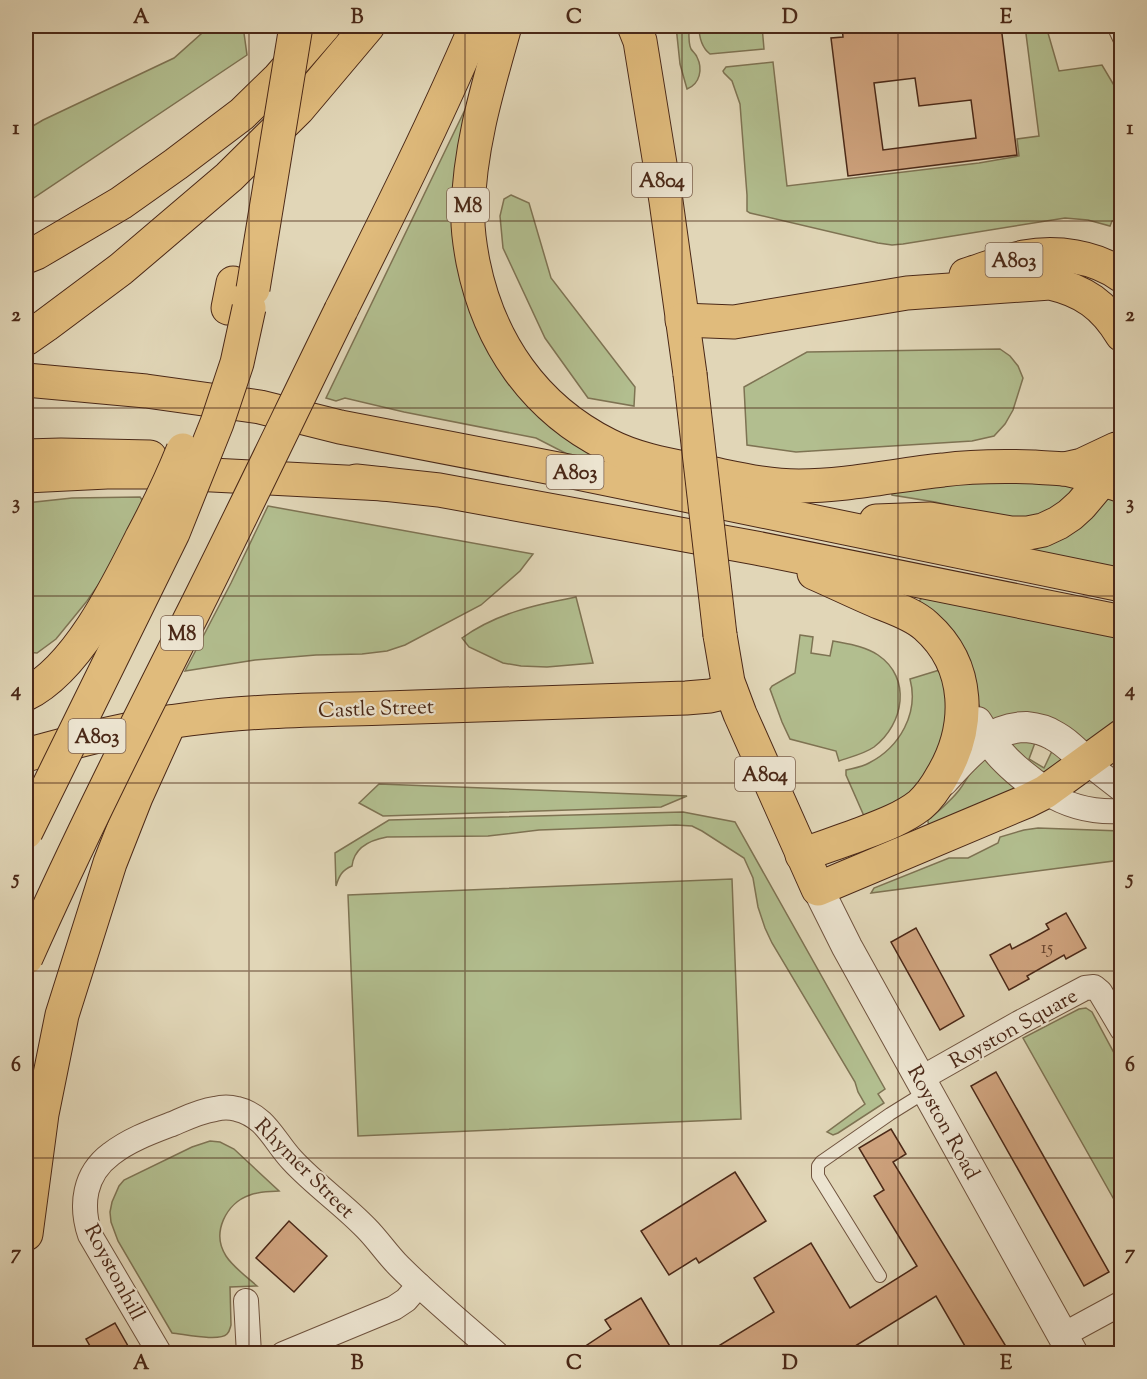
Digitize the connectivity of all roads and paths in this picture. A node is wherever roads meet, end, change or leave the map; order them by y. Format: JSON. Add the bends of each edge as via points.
{"nodes":[{"id":1,"x":282,"y":26,"type":"edge"},
{"id":2,"x":296,"y":26,"type":"edge"},
{"id":3,"x":324,"y":26,"type":"edge"},
{"id":4,"x":368,"y":26,"type":"edge"},
{"id":5,"x":476,"y":26,"type":"edge"},
{"id":6,"x":505,"y":26,"type":"edge"},
{"id":7,"x":1113,"y":26,"type":"edge"},
{"id":8,"x":639,"y":31,"type":"edge"},
{"id":9,"x":1120,"y":41,"type":"edge"},
{"id":10,"x":26,"y":257,"type":"edge"},
{"id":11,"x":1122,"y":276,"type":"edge"},
{"id":12,"x":907,"y":293,"type":"junction"},
{"id":13,"x":241,"y":297,"type":"junction"},
{"id":14,"x":682,"y":320,"type":"junction"},
{"id":15,"x":36,"y":332,"type":"edge"},
{"id":16,"x":1122,"y":335,"type":"edge"},
{"id":17,"x":26,"y":380,"type":"edge"},
{"id":18,"x":1119,"y":442,"type":"edge"},
{"id":19,"x":26,"y":456,"type":"edge"},
{"id":20,"x":1064,"y":469,"type":"junction"},
{"id":21,"x":26,"y":476,"type":"edge"},
{"id":22,"x":1112,"y":483,"type":"edge"},
{"id":23,"x":384,"y":484,"type":"junction"},
{"id":24,"x":826,"y":523,"type":"junction"},
{"id":25,"x":756,"y":548,"type":"junction"},
{"id":26,"x":1122,"y":585,"type":"edge"},
{"id":27,"x":1122,"y":622,"type":"edge"},
{"id":28,"x":731,"y":691,"type":"junction"},
{"id":29,"x":961,"y":691,"type":"junction"},
{"id":30,"x":26,"y":694,"type":"edge"},
{"id":31,"x":170,"y":722,"type":"junction"},
{"id":32,"x":1122,"y":736,"type":"edge"},
{"id":33,"x":987,"y":738,"type":"junction"},
{"id":34,"x":26,"y":755,"type":"edge"},
{"id":35,"x":1086,"y":762,"type":"junction"},
{"id":36,"x":1122,"y":790,"type":"edge"},
{"id":37,"x":1045,"y":792,"type":"junction"},
{"id":38,"x":929,"y":797,"type":"junction"},
{"id":39,"x":1122,"y":811,"type":"edge"},
{"id":40,"x":26,"y":832,"type":"edge"},
{"id":41,"x":802,"y":855,"type":"junction"},
{"id":42,"x":818,"y":889,"type":"junction"},
{"id":43,"x":26,"y":958,"type":"edge"},
{"id":44,"x":1122,"y":1029,"type":"edge"},
{"id":45,"x":923,"y":1085,"type":"junction"},
{"id":46,"x":88,"y":1186,"type":"joint"},
{"id":47,"x":26,"y":1234,"type":"edge"},
{"id":48,"x":880,"y":1276,"type":"dead end"},
{"id":49,"x":419,"y":1285,"type":"junction"},
{"id":50,"x":246,"y":1301,"type":"dead end"},
{"id":51,"x":1122,"y":1303,"type":"edge"},
{"id":52,"x":1068,"y":1344,"type":"edge"},
{"id":53,"x":160,"y":1353,"type":"edge"},
{"id":54,"x":249,"y":1353,"type":"edge"},
{"id":55,"x":283,"y":1353,"type":"edge"},
{"id":56,"x":497,"y":1353,"type":"edge"}],
"edges":[{"from":1,"to":13,"type":"main road","number":"M8","via":[[266,91]]},
{"from":2,"to":13,"type":"main road","number":"M8","bridge":true},
{"from":3,"to":10,"type":"main road","via":[[242,114],[122,203]]},
{"from":4,"to":15,"type":"main road","via":[[298,109],[229,177],[121,269]]},
{"from":5,"to":43,"type":"main road","number":"M8","bridge":true,"via":[[408,176]]},
{"from":6,"to":20,"type":"main road","number":"M8","via":[[481,115],[470,180],[471,253],[485,307],[501,344],[524,377],[558,413],[623,452],[763,484],[821,486],[978,466]]},
{"from":7,"to":9,"type":"lane"},
{"from":8,"to":14,"type":"main road","number":"A804"},
{"from":11,"to":12,"type":"main road","number":"A803","via":[[1095,261],[1050,255],[1024,257]]},
{"from":12,"to":14,"type":"main road","number":"A803","via":[[734,322]]},
{"from":12,"to":16,"type":"main road","via":[[1050,283],[1082,294],[1110,317]]},
{"from":13,"to":30,"type":"main road","number":"M8","bridge":true,"via":[[192,429],[126,568],[99,617],[71,655]]},
{"from":13,"to":40,"type":"main road","number":"M8","bridge":true,"via":[[237,363],[217,423],[172,533]]},
{"from":14,"to":28,"type":"main road","number":"A804","bridge":true,"via":[[720,635]]},
{"from":17,"to":24,"type":"main road","number":"A803","via":[[260,407],[340,427]]},
{"from":18,"to":20,"type":"main road","via":[[1083,465]]},
{"from":18,"to":22,"type":"main road"},
{"from":19,"to":23,"type":"main road","number":"A803","via":[[188,459]]},
{"from":20,"to":22,"type":"main road"},
{"from":21,"to":23,"type":"main road","via":[[153,472]]},
{"from":22,"to":24,"type":"main road","via":[[1058,523],[1028,533],[930,519]]},
{"from":23,"to":25,"type":"main road","number":"A803","via":[[439,490]]},
{"from":24,"to":26,"type":"main road","number":"A803"},
{"from":25,"to":27,"type":"main road","number":"A803"},
{"from":25,"to":29,"type":"main road","via":[[925,624],[952,661]]},
{"from":28,"to":31,"type":"main road","name":"Castle Street","number":"A803","via":[[686,698],[281,711]]},
{"from":28,"to":41,"type":"main road","number":"A804"},
{"from":29,"to":33,"type":"street"},
{"from":29,"to":38,"type":"main road","via":[[959,740]]},
{"from":31,"to":34,"type":"main road","name":"Castle Street","number":"A803"},
{"from":31,"to":47,"type":"main road","via":[[110,863],[62,1015],[42,1114]]},
{"from":32,"to":35,"type":"main road"},
{"from":33,"to":35,"type":"street","via":[[1008,729],[1041,730],[1053,734]]},
{"from":33,"to":37,"type":"street","via":[[1009,765]]},
{"from":33,"to":38,"type":"street"},
{"from":35,"to":36,"type":"street"},
{"from":35,"to":37,"type":"main road"},
{"from":37,"to":39,"type":"street","via":[[1084,809]]},
{"from":37,"to":42,"type":"main road"},
{"from":38,"to":41,"type":"main road","via":[[894,820]]},
{"from":41,"to":42,"type":"main road"},
{"from":42,"to":45,"type":"street","name":"Royston Road"},
{"from":44,"to":45,"type":"street","name":"Royston Square","via":[[1100,992],[1094,987],[1085,988],[1019,1023]]},
{"from":45,"to":48,"type":"lane","via":[[818,1166],[818,1176]]},
{"from":45,"to":52,"type":"street","name":"Royston Road"},
{"from":46,"to":49,"type":"street","name":"Rhymer Street","via":[[95,1170],[121,1146],[195,1114],[238,1109],[262,1121],[293,1161],[366,1227]]},
{"from":46,"to":53,"type":"street","name":"Roystonhill","via":[[84,1211],[90,1235]]},
{"from":49,"to":55,"type":"street","via":[[394,1308]]},
{"from":49,"to":56,"type":"street","name":"Rhymer Street"},
{"from":50,"to":54,"type":"street"},
{"from":51,"to":52,"type":"street"}]}
